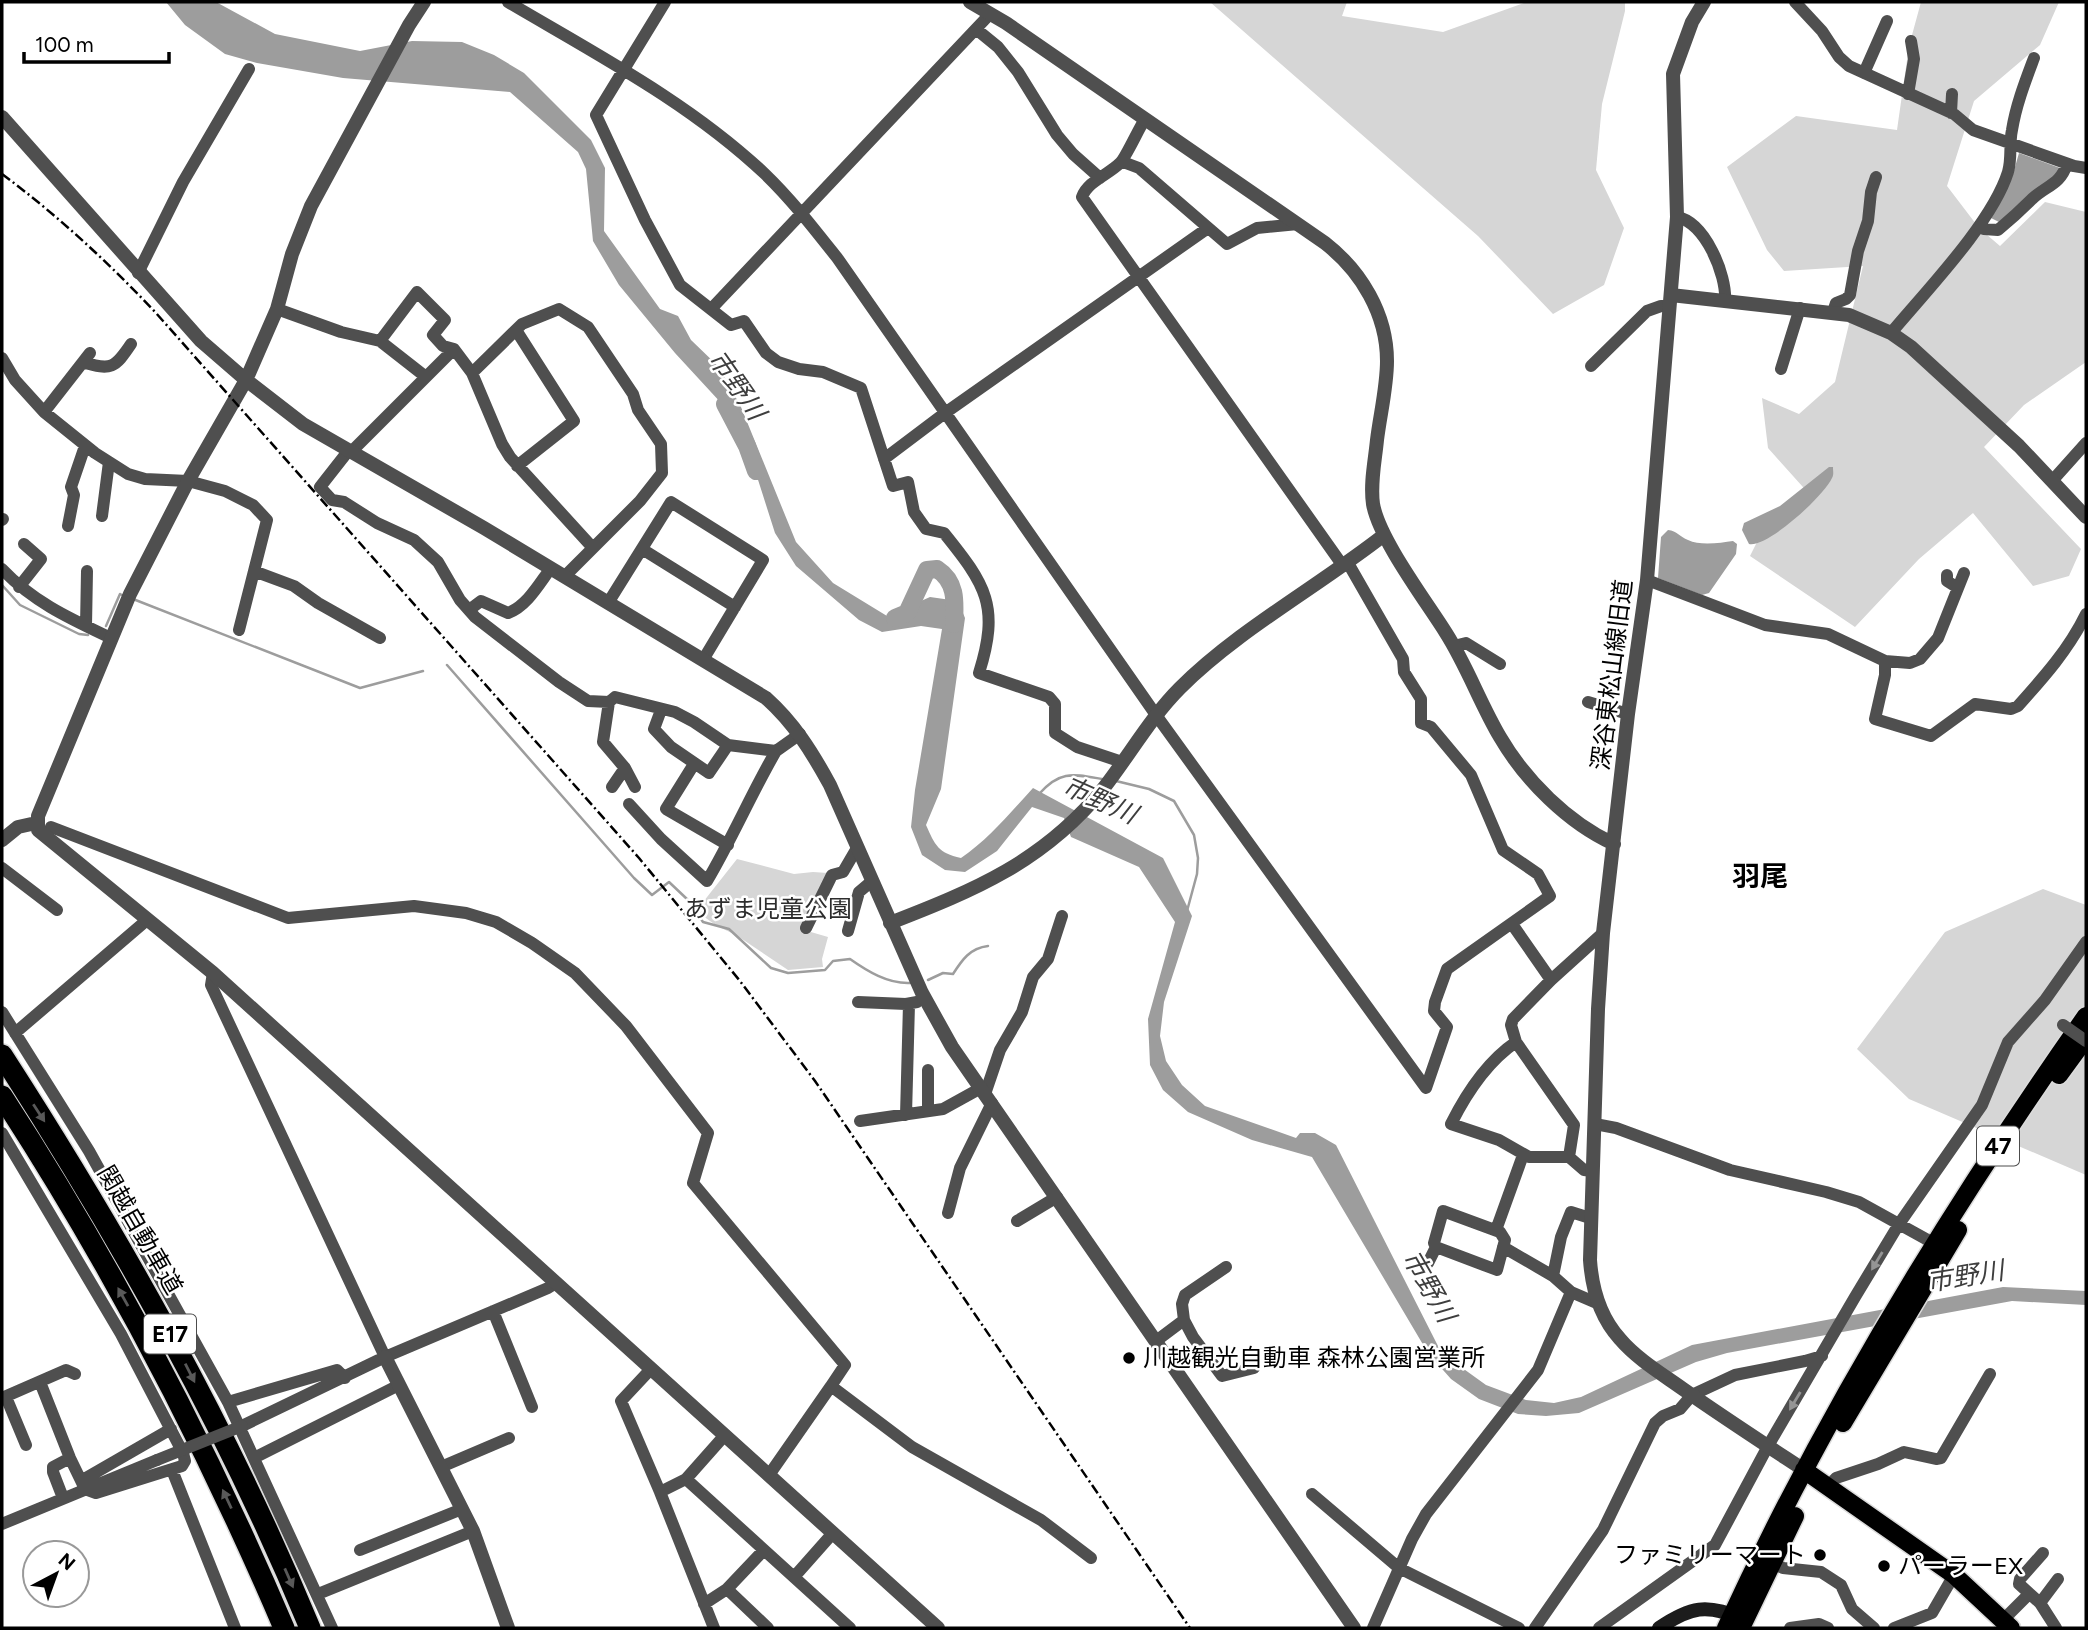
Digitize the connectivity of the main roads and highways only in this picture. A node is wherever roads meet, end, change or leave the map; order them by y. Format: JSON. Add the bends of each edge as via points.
{"nodes":[{"id":1,"x":2086,"y":1016,"type":"edge"},
{"id":2,"x":2086,"y":1040,"type":"edge"},
{"id":3,"x":2,"y":1055,"type":"edge"},
{"id":4,"x":2,"y":1096,"type":"edge"},
{"id":5,"x":1921,"y":1280,"type":"junction"},
{"id":6,"x":1815,"y":1478,"type":"junction"},
{"id":7,"x":1736,"y":1623,"type":"edge"},
{"id":8,"x":2007,"y":1624,"type":"edge"},
{"id":9,"x":284,"y":1628,"type":"edge"},
{"id":10,"x":310,"y":1628,"type":"edge"},
{"id":11,"x":1659,"y":1628,"type":"edge"}],
"edges":[{"from":1,"to":5,"type":"main road","number":"47","via":[[1936,1244]]},
{"from":2,"to":5,"type":"main road","number":"47"},
{"from":3,"to":10,"type":"highway","name":"関越自動車道","number":"E17","one_way":true,"via":[[170,1334],[250,1493]]},
{"from":9,"to":4,"type":"highway","name":"関越自動車道","number":"E17","one_way":true,"via":[[184,1409],[105,1264]]},
{"from":5,"to":6,"type":"main road","number":"47","via":[[1882,1345]]},
{"from":6,"to":7,"type":"main road","number":"47"},
{"from":6,"to":7,"type":"main road","number":"47"},
{"from":6,"to":8,"type":"main road","via":[[1954,1575]]},
{"from":7,"to":11,"type":"main road","via":[[1706,1608],[1693,1609]]}]}
